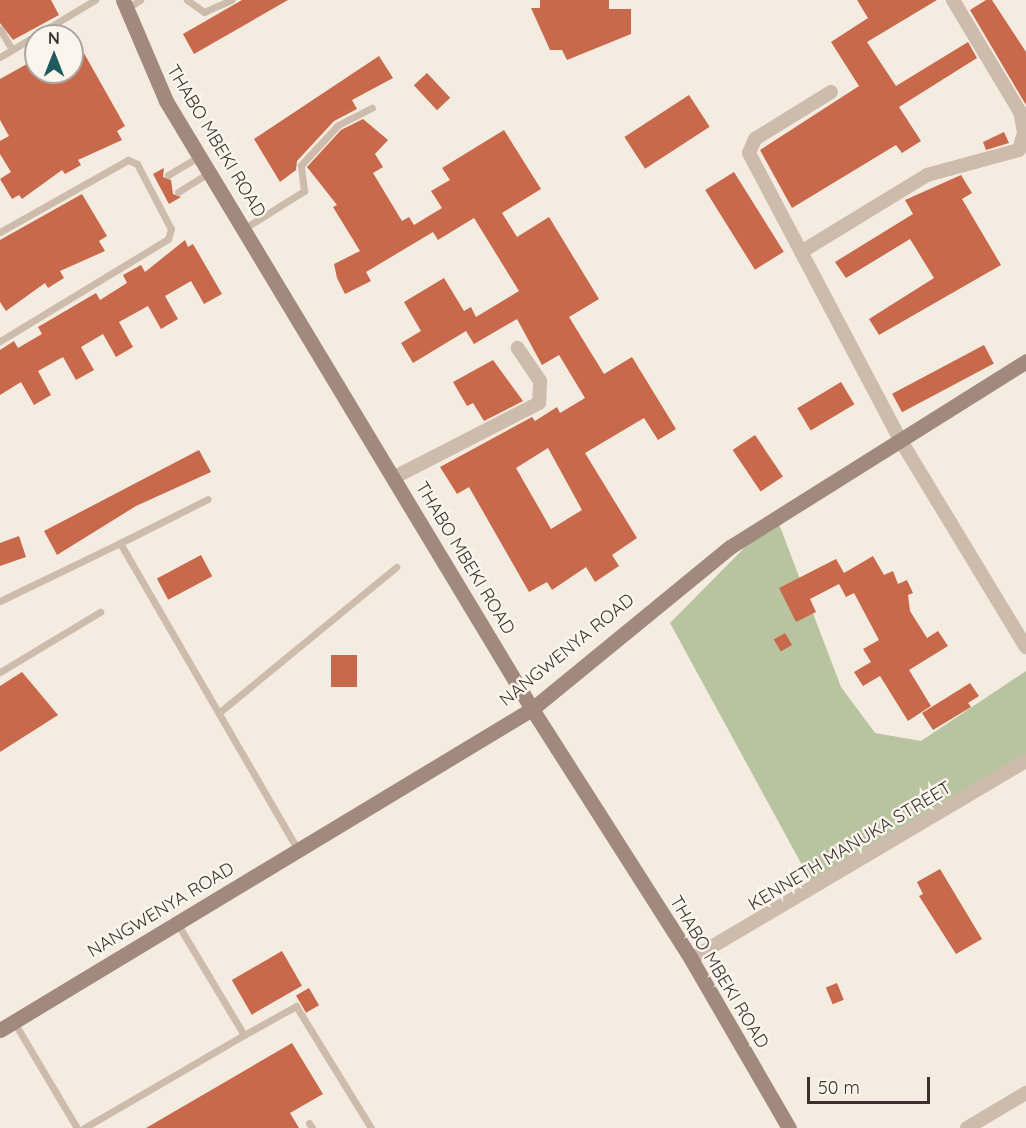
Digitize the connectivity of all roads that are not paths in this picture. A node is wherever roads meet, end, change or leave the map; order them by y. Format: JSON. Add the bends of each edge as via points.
{"nodes":[{"id":1,"x":95,"y":0,"type":"edge"},
{"id":2,"x":141,"y":0,"type":"edge"},
{"id":3,"x":187,"y":0,"type":"edge"},
{"id":4,"x":231,"y":0,"type":"edge"},
{"id":5,"x":953,"y":0,"type":"edge"},
{"id":6,"x":124,"y":4,"type":"edge"},
{"id":7,"x":0,"y":28,"type":"edge"},
{"id":8,"x":12,"y":50,"type":"junction"},
{"id":9,"x":0,"y":57,"type":"edge"},
{"id":10,"x":831,"y":92,"type":"dead end"},
{"id":11,"x":372,"y":108,"type":"dead end"},
{"id":12,"x":200,"y":156,"type":"junction"},
{"id":13,"x":210,"y":172,"type":"junction"},
{"id":14,"x":168,"y":175,"type":"dead end"},
{"id":15,"x":157,"y":182,"type":"dead end"},
{"id":16,"x":149,"y":186,"type":"junction"},
{"id":17,"x":178,"y":192,"type":"dead end"},
{"id":18,"x":166,"y":199,"type":"dead end"},
{"id":19,"x":159,"y":203,"type":"junction"},
{"id":20,"x":245,"y":228,"type":"junction"},
{"id":21,"x":0,"y":232,"type":"edge"},
{"id":22,"x":801,"y":252,"type":"junction"},
{"id":23,"x":0,"y":341,"type":"edge"},
{"id":24,"x":518,"y":348,"type":"dead end"},
{"id":25,"x":1026,"y":362,"type":"edge"},
{"id":26,"x":901,"y":441,"type":"junction"},
{"id":27,"x":395,"y":477,"type":"junction"},
{"id":28,"x":208,"y":500,"type":"dead end"},
{"id":29,"x":120,"y":543,"type":"junction"},
{"id":30,"x":396,"y":567,"type":"dead end"},
{"id":31,"x":0,"y":601,"type":"edge"},
{"id":32,"x":100,"y":612,"type":"dead end"},
{"id":33,"x":1026,"y":647,"type":"edge"},
{"id":34,"x":0,"y":672,"type":"edge"},
{"id":35,"x":532,"y":709,"type":"junction"},
{"id":36,"x":221,"y":711,"type":"junction"},
{"id":37,"x":1026,"y":761,"type":"edge"},
{"id":38,"x":298,"y":850,"type":"junction"},
{"id":39,"x":177,"y":923,"type":"junction"},
{"id":40,"x":691,"y":959,"type":"junction"},
{"id":41,"x":14,"y":1022,"type":"junction"},
{"id":42,"x":0,"y":1030,"type":"edge"},
{"id":43,"x":244,"y":1035,"type":"junction"},
{"id":44,"x":1026,"y":1093,"type":"edge"},
{"id":45,"x":77,"y":1128,"type":"edge"},
{"id":46,"x":84,"y":1128,"type":"edge"},
{"id":47,"x":371,"y":1128,"type":"edge"},
{"id":48,"x":789,"y":1128,"type":"edge"},
{"id":49,"x":967,"y":1128,"type":"edge"}],
"edges":[{"from":1,"to":8,"type":"lane"},
{"from":2,"to":6,"type":"lane"},
{"from":3,"to":4,"type":"lane","via":[[204,12]]},
{"from":5,"to":22,"type":"street","via":[[1020,112],[1024,132],[1019,150],[927,175]]},
{"from":6,"to":12,"type":"main road","name":"THABO MBEKI ROAD","via":[[166,101]]},
{"from":7,"to":8,"type":"lane"},
{"from":8,"to":9,"type":"lane"},
{"from":10,"to":22,"type":"street","via":[[750,145],[752,162]]},
{"from":11,"to":20,"type":"lane","via":[[338,125],[301,165],[304,191]]},
{"from":12,"to":13,"type":"main road","name":"THABO MBEKI ROAD"},
{"from":12,"to":14,"type":"lane"},
{"from":13,"to":17,"type":"lane"},
{"from":13,"to":20,"type":"main road","name":"THABO MBEKI ROAD"},
{"from":15,"to":16,"type":"lane"},
{"from":16,"to":19,"type":"lane"},
{"from":16,"to":21,"type":"lane","via":[[137,164],[122,162]]},
{"from":18,"to":19,"type":"lane"},
{"from":19,"to":23,"type":"lane","via":[[168,221],[168,239]]},
{"from":20,"to":27,"type":"main road","name":"THABO MBEKI ROAD"},
{"from":22,"to":26,"type":"street"},
{"from":24,"to":27,"type":"street","via":[[540,381],[539,403]]},
{"from":25,"to":26,"type":"main road","name":"NANGWENYA ROAD"},
{"from":26,"to":33,"type":"street"},
{"from":26,"to":35,"type":"main road","name":"NANGWENYA ROAD","via":[[730,547]]},
{"from":27,"to":35,"type":"main road","name":"THABO MBEKI ROAD"},
{"from":28,"to":29,"type":"lane"},
{"from":29,"to":31,"type":"lane"},
{"from":29,"to":36,"type":"lane"},
{"from":30,"to":36,"type":"lane"},
{"from":32,"to":34,"type":"lane"},
{"from":35,"to":38,"type":"main road","name":"NANGWENYA ROAD"},
{"from":35,"to":40,"type":"main road","name":"THABO MBEKI ROAD"},
{"from":36,"to":38,"type":"lane"},
{"from":37,"to":40,"type":"street","name":"KENNETH MANUKA STREET"},
{"from":38,"to":39,"type":"main road","name":"NANGWENYA ROAD"},
{"from":39,"to":41,"type":"main road","name":"NANGWENYA ROAD"},
{"from":39,"to":43,"type":"lane"},
{"from":40,"to":48,"type":"main road","name":"THABO MBEKI ROAD"},
{"from":41,"to":42,"type":"main road","name":"NANGWENYA ROAD"},
{"from":41,"to":45,"type":"lane"},
{"from":43,"to":46,"type":"lane"},
{"from":43,"to":47,"type":"lane","via":[[296,1006]]},
{"from":44,"to":49,"type":"street"}]}
